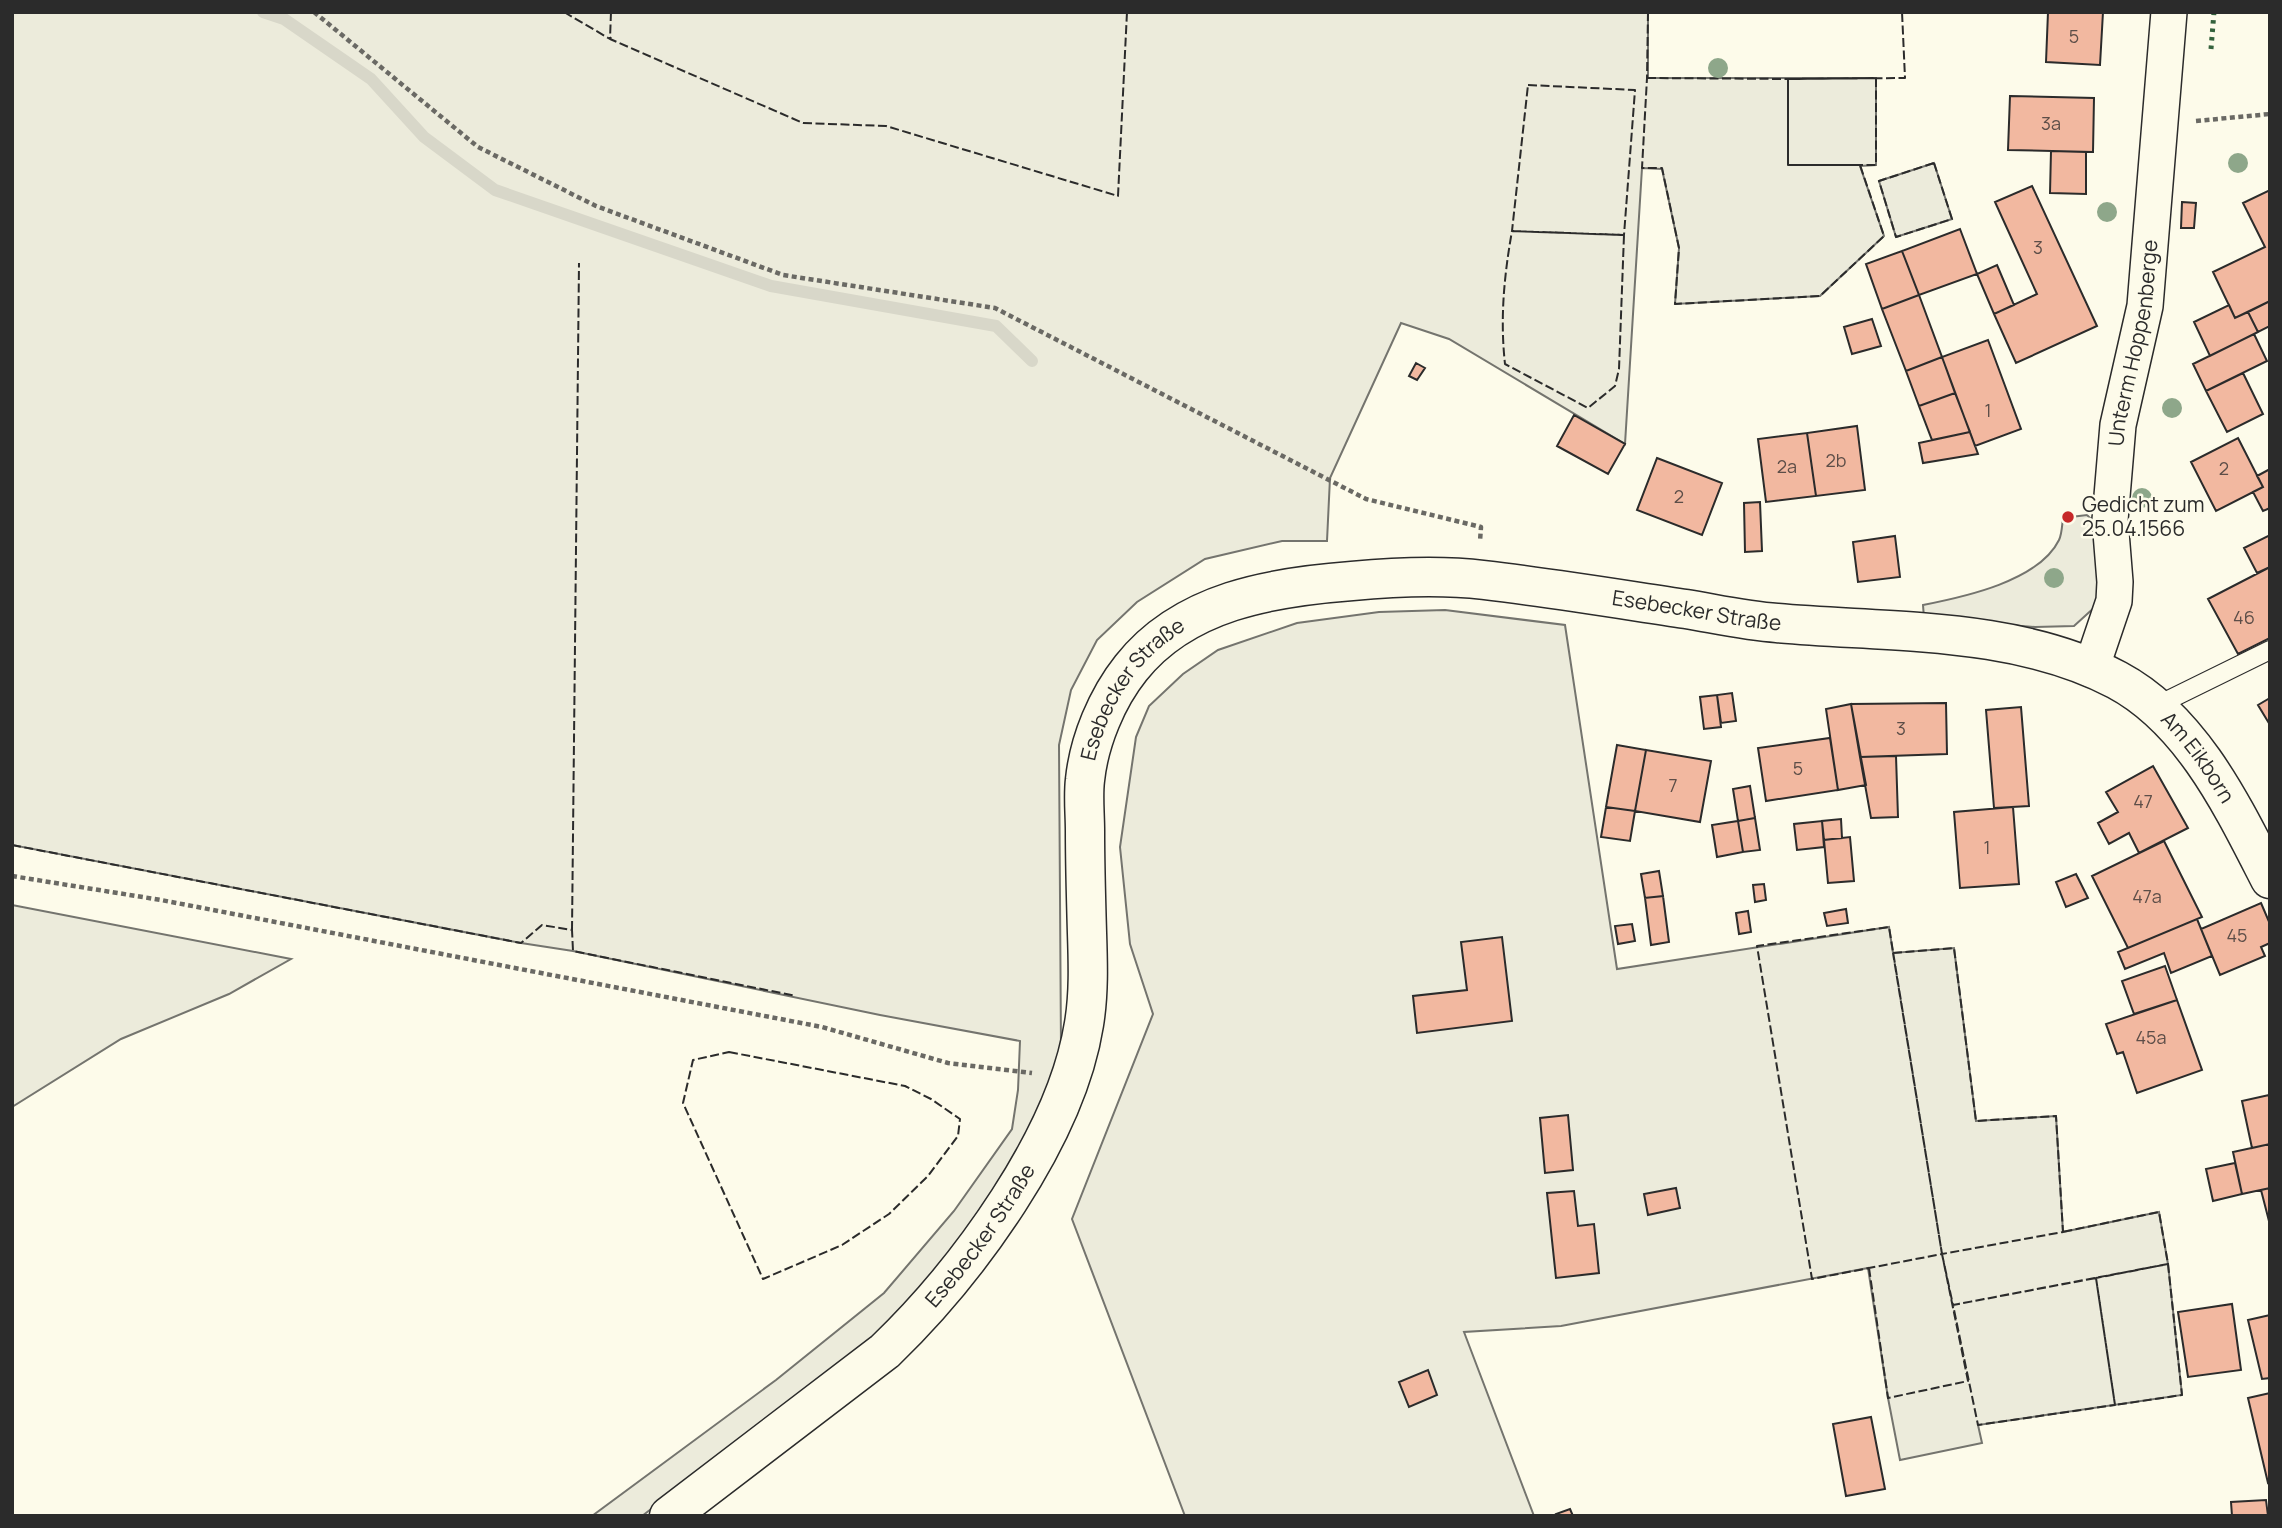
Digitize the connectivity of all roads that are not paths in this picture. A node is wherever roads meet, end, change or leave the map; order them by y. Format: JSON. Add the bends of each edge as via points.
{"nodes":[{"id":1,"x":2169,"y":12,"type":"edge"},
{"id":2,"x":2270,"y":650,"type":"edge"},
{"id":3,"x":2091,"y":669,"type":"junction"},
{"id":4,"x":2154,"y":707,"type":"junction"},
{"id":5,"x":2270,"y":879,"type":"edge"},
{"id":6,"x":669,"y":1516,"type":"edge"}],
"edges":[{"from":1,"to":3,"type":"street","name":"Unterm Hoppenberge","via":[[2145,306],[2118,425],[2110,520],[2114,601]]},
{"from":2,"to":4,"type":"lane"},
{"from":3,"to":4,"type":"street","name":"Am Eikborn","via":[[2119,681]]},
{"from":3,"to":6,"type":"street","name":"Esebecker Straße","via":[[2014,645],[1930,632],[1773,623],[1478,579],[1392,577],[1284,587],[1220,604],[1178,626],[1132,666],[1095,735],[1084,783],[1085,1023],[1071,1077],[1049,1130],[1007,1203],[957,1273],[912,1325],[853,1377]]},
{"from":4,"to":5,"type":"street","name":"Am Eikborn","via":[[2181,733],[2213,776]]}]}
